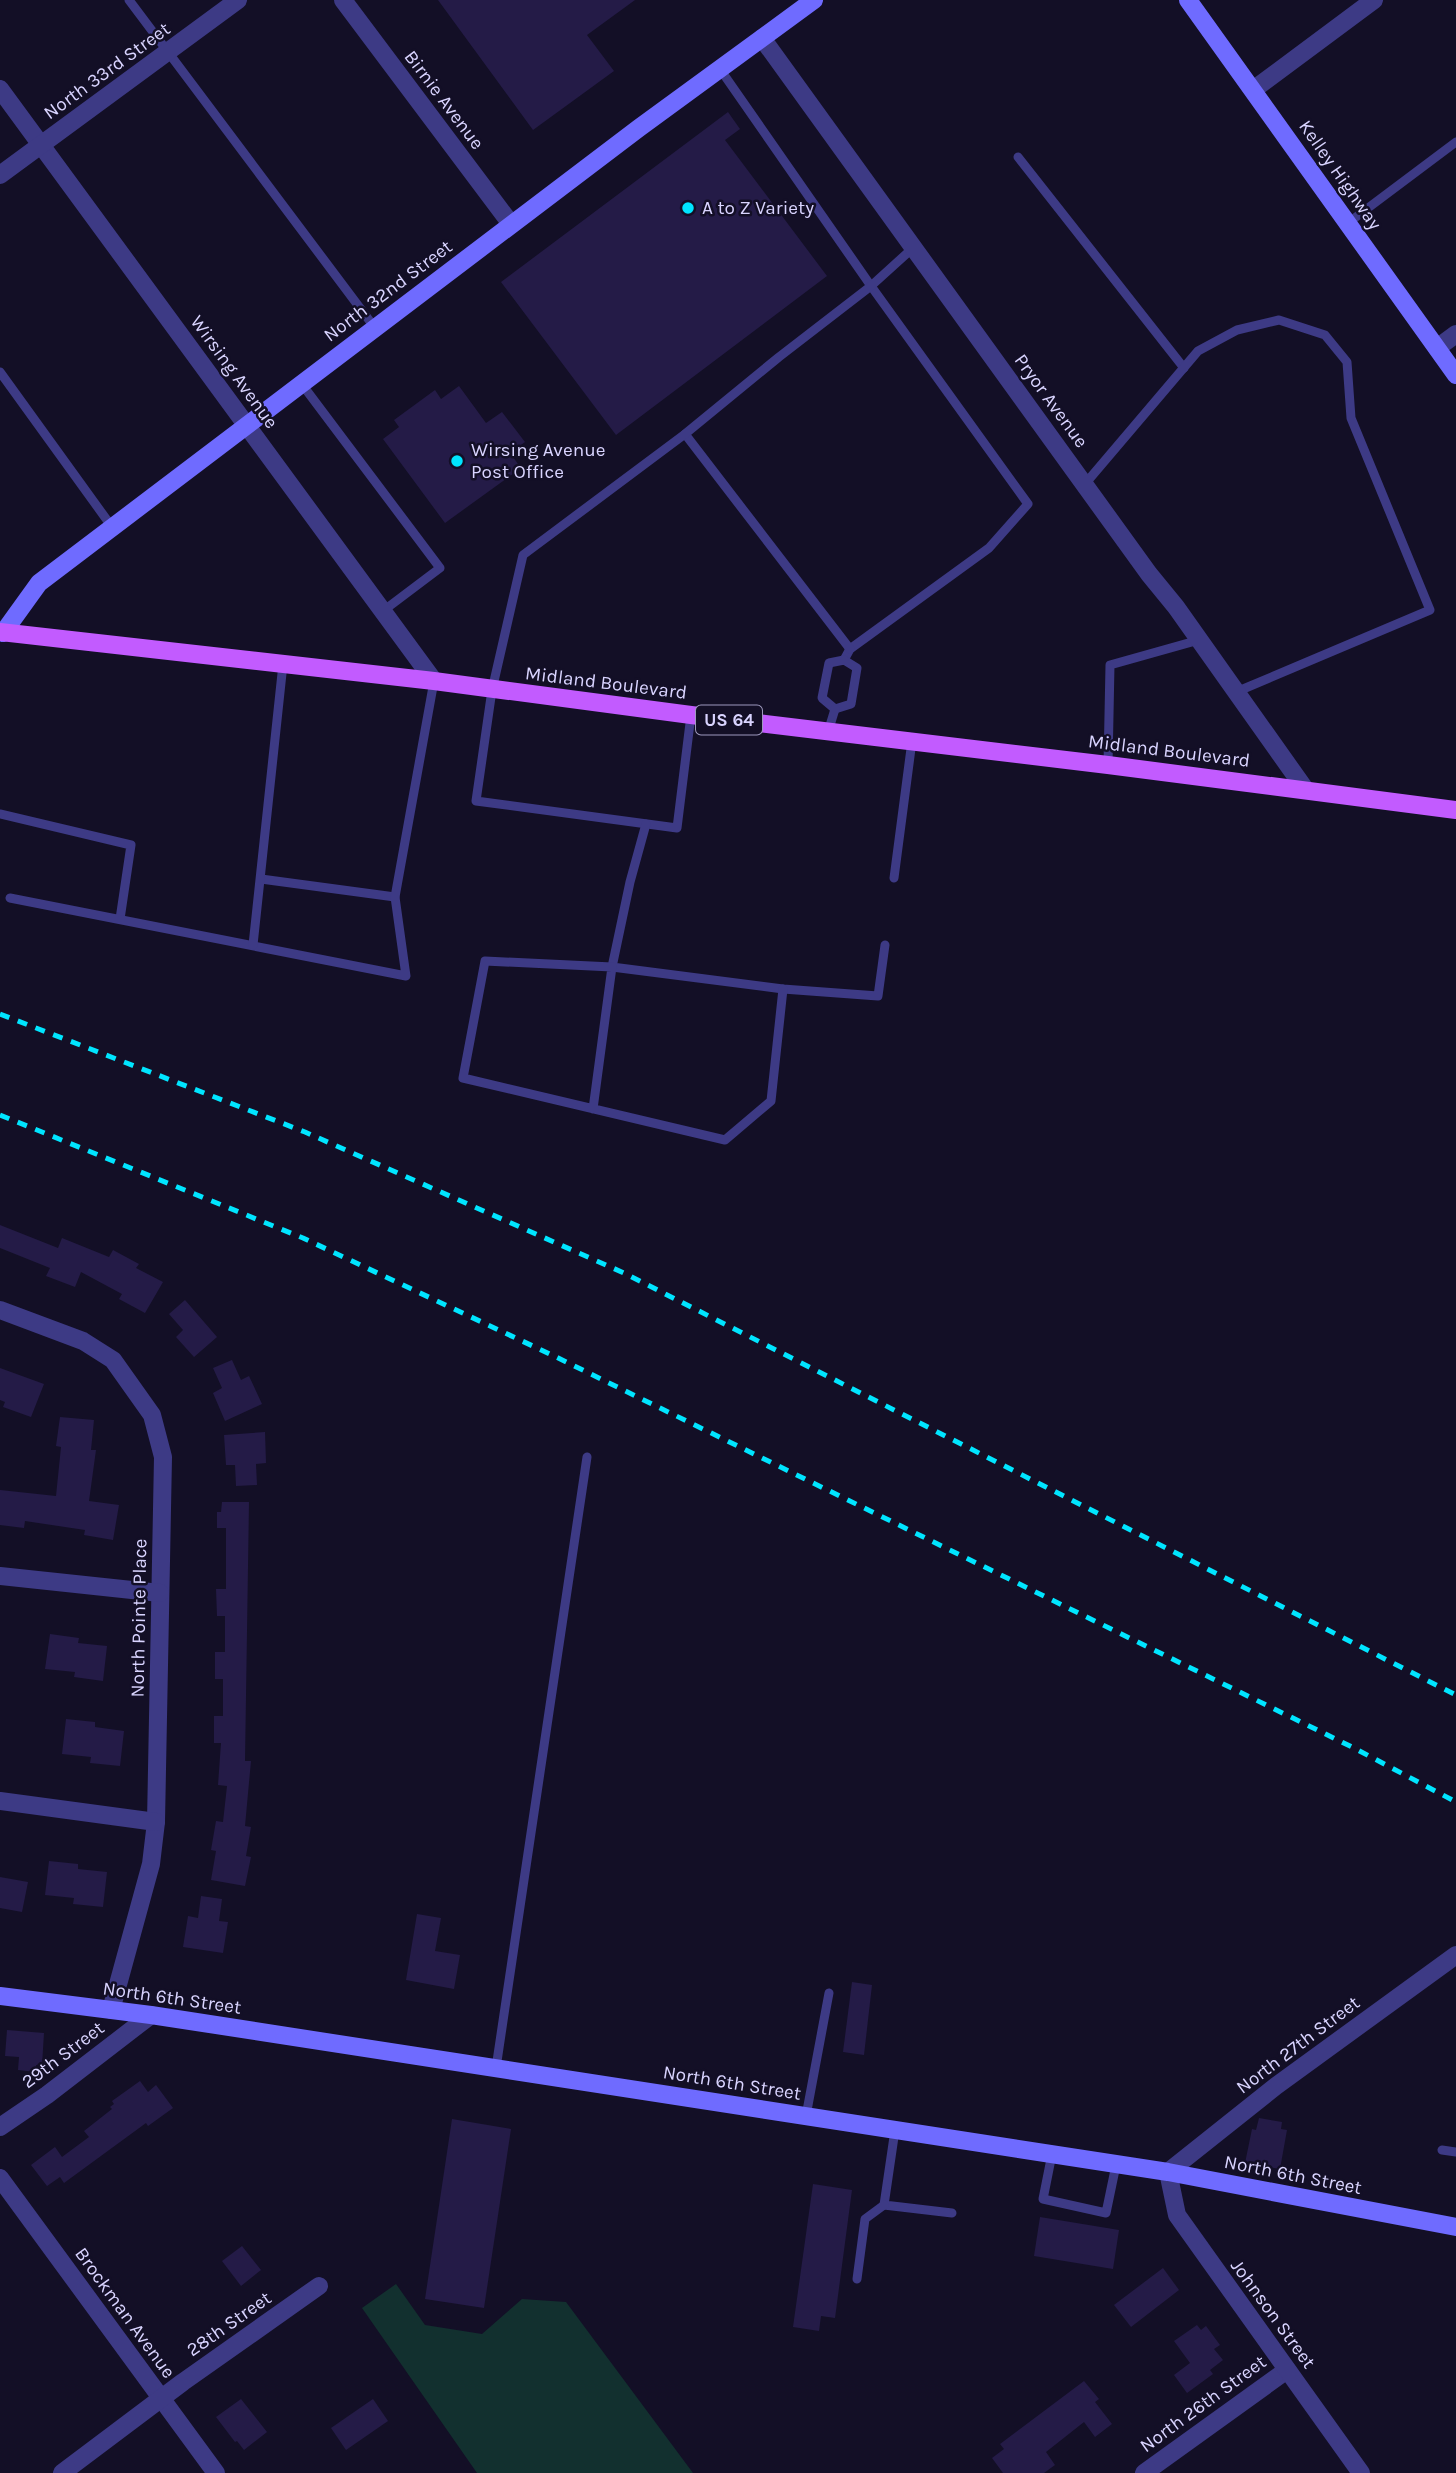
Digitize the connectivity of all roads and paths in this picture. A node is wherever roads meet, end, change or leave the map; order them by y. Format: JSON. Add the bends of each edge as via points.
{"nodes":[{"id":1,"x":129,"y":0,"type":"edge"},
{"id":2,"x":238,"y":0,"type":"edge"},
{"id":3,"x":343,"y":0,"type":"edge"},
{"id":4,"x":814,"y":0,"type":"edge"},
{"id":5,"x":1188,"y":0,"type":"edge"},
{"id":6,"x":1374,"y":0,"type":"edge"},
{"id":7,"x":762,"y":38,"type":"junction"},
{"id":8,"x":167,"y":52,"type":"junction"},
{"id":9,"x":720,"y":69,"type":"junction"},
{"id":10,"x":0,"y":89,"type":"edge"},
{"id":11,"x":1253,"y":90,"type":"junction"},
{"id":12,"x":1456,"y":142,"type":"edge"},
{"id":13,"x":42,"y":145,"type":"junction"},
{"id":14,"x":1018,"y":157,"type":"dead end"},
{"id":15,"x":0,"y":175,"type":"edge"},
{"id":16,"x":1348,"y":223,"type":"junction"},
{"id":17,"x":511,"y":224,"type":"junction"},
{"id":18,"x":914,"y":247,"type":"junction"},
{"id":19,"x":871,"y":286,"type":"junction"},
{"id":20,"x":374,"y":328,"type":"junction"},
{"id":21,"x":1456,"y":334,"type":"edge"},
{"id":22,"x":1437,"y":348,"type":"junction"},
{"id":23,"x":1184,"y":368,"type":"junction"},
{"id":24,"x":0,"y":372,"type":"edge"},
{"id":25,"x":1456,"y":375,"type":"edge"},
{"id":26,"x":301,"y":383,"type":"junction"},
{"id":27,"x":247,"y":425,"type":"junction"},
{"id":28,"x":685,"y":434,"type":"junction"},
{"id":29,"x":1085,"y":484,"type":"junction"},
{"id":30,"x":112,"y":527,"type":"junction"},
{"id":31,"x":383,"y":611,"type":"junction"},
{"id":32,"x":1,"y":632,"type":"edge"},
{"id":33,"x":1199,"y":640,"type":"junction"},
{"id":34,"x":850,"y":649,"type":"junction"},
{"id":35,"x":844,"y":660,"type":"junction"},
{"id":36,"x":283,"y":664,"type":"junction"},
{"id":37,"x":434,"y":681,"type":"junction"},
{"id":38,"x":492,"y":690,"type":"junction"},
{"id":39,"x":1236,"y":692,"type":"junction"},
{"id":40,"x":835,"y":709,"type":"junction"},
{"id":41,"x":691,"y":715,"type":"junction"},
{"id":42,"x":828,"y":732,"type":"junction"},
{"id":43,"x":912,"y":741,"type":"junction"},
{"id":44,"x":1108,"y":765,"type":"junction"},
{"id":45,"x":1306,"y":789,"type":"junction"},
{"id":46,"x":1456,"y":810,"type":"edge"},
{"id":47,"x":0,"y":814,"type":"edge"},
{"id":48,"x":646,"y":824,"type":"junction"},
{"id":49,"x":894,"y":877,"type":"dead end"},
{"id":50,"x":261,"y":879,"type":"junction"},
{"id":51,"x":395,"y":897,"type":"junction"},
{"id":52,"x":10,"y":898,"type":"dead end"},
{"id":53,"x":120,"y":919,"type":"junction"},
{"id":54,"x":253,"y":945,"type":"junction"},
{"id":55,"x":885,"y":945,"type":"dead end"},
{"id":56,"x":612,"y":967,"type":"junction"},
{"id":57,"x":783,"y":989,"type":"junction"},
{"id":58,"x":593,"y":1109,"type":"junction"},
{"id":59,"x":0,"y":1310,"type":"edge"},
{"id":60,"x":587,"y":1457,"type":"dead end"},
{"id":61,"x":0,"y":1576,"type":"edge"},
{"id":62,"x":160,"y":1593,"type":"junction"},
{"id":63,"x":0,"y":1801,"type":"edge"},
{"id":64,"x":156,"y":1822,"type":"junction"},
{"id":65,"x":1456,"y":1955,"type":"edge"},
{"id":66,"x":829,"y":1993,"type":"dead end"},
{"id":67,"x":0,"y":1996,"type":"edge"},
{"id":68,"x":111,"y":2010,"type":"junction"},
{"id":69,"x":151,"y":2015,"type":"junction"},
{"id":70,"x":496,"y":2068,"type":"junction"},
{"id":71,"x":806,"y":2116,"type":"junction"},
{"id":72,"x":0,"y":2127,"type":"edge"},
{"id":73,"x":895,"y":2130,"type":"junction"},
{"id":74,"x":1442,"y":2150,"type":"dead end"},
{"id":75,"x":1456,"y":2152,"type":"edge"},
{"id":76,"x":1052,"y":2154,"type":"junction"},
{"id":77,"x":1116,"y":2165,"type":"junction"},
{"id":78,"x":1168,"y":2172,"type":"junction"},
{"id":79,"x":0,"y":2178,"type":"edge"},
{"id":80,"x":884,"y":2205,"type":"junction"},
{"id":81,"x":952,"y":2213,"type":"dead end"},
{"id":82,"x":1456,"y":2227,"type":"edge"},
{"id":83,"x":857,"y":2279,"type":"dead end"},
{"id":84,"x":319,"y":2286,"type":"dead end"},
{"id":85,"x":1287,"y":2370,"type":"junction"},
{"id":86,"x":162,"y":2399,"type":"junction"},
{"id":87,"x":62,"y":2473,"type":"edge"},
{"id":88,"x":216,"y":2473,"type":"edge"},
{"id":89,"x":1144,"y":2473,"type":"edge"},
{"id":90,"x":1360,"y":2473,"type":"edge"}],
"edges":[{"from":1,"to":8,"type":"lane"},
{"from":2,"to":8,"type":"street","name":"North 33rd Street"},
{"from":3,"to":17,"type":"street","name":"Birnie Avenue"},
{"from":4,"to":7,"type":"street","name":"North 32nd Street"},
{"from":5,"to":11,"type":"street","name":"Kelley Highway"},
{"from":6,"to":11,"type":"street"},
{"from":7,"to":9,"type":"street","name":"North 32nd Street"},
{"from":7,"to":18,"type":"street","name":"Pryor Avenue"},
{"from":8,"to":13,"type":"street","name":"North 33rd Street"},
{"from":8,"to":20,"type":"lane"},
{"from":9,"to":17,"type":"street","name":"North 32nd Street"},
{"from":9,"to":19,"type":"lane"},
{"from":10,"to":13,"type":"street","name":"Wirsing Avenue"},
{"from":11,"to":16,"type":"street","name":"Kelley Highway"},
{"from":12,"to":16,"type":"lane"},
{"from":13,"to":15,"type":"street","name":"North 33rd Street"},
{"from":13,"to":27,"type":"street","name":"Wirsing Avenue"},
{"from":14,"to":23,"type":"lane"},
{"from":16,"to":22,"type":"street","name":"Kelley Highway"},
{"from":17,"to":20,"type":"street","name":"North 32nd Street"},
{"from":18,"to":19,"type":"lane"},
{"from":18,"to":29,"type":"street","name":"Pryor Avenue"},
{"from":19,"to":28,"type":"lane"},
{"from":19,"to":34,"type":"lane","via":[[1028,503],[989,548]]},
{"from":20,"to":26,"type":"street","name":"North 32nd Street"},
{"from":21,"to":22,"type":"street"},
{"from":22,"to":25,"type":"street","name":"Kelley Highway"},
{"from":23,"to":29,"type":"lane"},
{"from":23,"to":39,"type":"lane","via":[[1198,351],[1237,330],[1279,320],[1325,335],[1347,362],[1351,418],[1430,610]]},
{"from":24,"to":30,"type":"lane"},
{"from":26,"to":27,"type":"street","name":"North 32nd Street"},
{"from":26,"to":31,"type":"lane","via":[[440,568]]},
{"from":27,"to":30,"type":"street","name":"North 32nd Street"},
{"from":27,"to":31,"type":"street","name":"Wirsing Avenue"},
{"from":28,"to":34,"type":"lane"},
{"from":28,"to":38,"type":"lane","via":[[523,555]]},
{"from":29,"to":33,"type":"street","name":"Pryor Avenue"},
{"from":30,"to":32,"type":"street","name":"North 32nd Street","via":[[39,583]]},
{"from":31,"to":37,"type":"street","name":"Wirsing Avenue"},
{"from":32,"to":36,"type":"main road","name":"Midland Boulevard","number":"US 64"},
{"from":33,"to":39,"type":"street","name":"Pryor Avenue"},
{"from":33,"to":44,"type":"lane","via":[[1110,665]]},
{"from":34,"to":35,"type":"lane"},
{"from":35,"to":40,"type":"lane","via":[[829,663],[822,698]]},
{"from":35,"to":40,"type":"lane","via":[[857,668],[851,704]]},
{"from":36,"to":37,"type":"main road","name":"Midland Boulevard","number":"US 64"},
{"from":36,"to":50,"type":"lane"},
{"from":37,"to":38,"type":"main road","name":"Midland Boulevard","number":"US 64"},
{"from":37,"to":51,"type":"lane"},
{"from":38,"to":41,"type":"main road","name":"Midland Boulevard","number":"US 64"},
{"from":38,"to":48,"type":"lane","via":[[476,801]]},
{"from":39,"to":45,"type":"street","name":"Pryor Avenue"},
{"from":40,"to":42,"type":"lane"},
{"from":41,"to":42,"type":"main road","name":"Midland Boulevard","number":"US 64"},
{"from":41,"to":48,"type":"lane","via":[[677,828]]},
{"from":42,"to":43,"type":"main road","name":"Midland Boulevard","number":"US 64"},
{"from":43,"to":44,"type":"main road","name":"Midland Boulevard","number":"US 64"},
{"from":43,"to":49,"type":"lane"},
{"from":44,"to":45,"type":"main road","name":"Midland Boulevard","number":"US 64"},
{"from":45,"to":46,"type":"main road","name":"Midland Boulevard","number":"US 64"},
{"from":47,"to":53,"type":"lane","via":[[131,845]]},
{"from":48,"to":56,"type":"lane"},
{"from":50,"to":51,"type":"lane"},
{"from":50,"to":54,"type":"lane"},
{"from":51,"to":54,"type":"lane","via":[[406,976]]},
{"from":52,"to":53,"type":"lane"},
{"from":53,"to":54,"type":"lane"},
{"from":55,"to":57,"type":"lane","via":[[878,996]]},
{"from":56,"to":57,"type":"lane"},
{"from":56,"to":58,"type":"lane"},
{"from":56,"to":58,"type":"lane","via":[[485,961],[463,1077]]},
{"from":57,"to":58,"type":"lane","via":[[771,1101],[725,1140]]},
{"from":59,"to":62,"type":"street","name":"North Pointe Place","via":[[83,1341],[113,1360],[152,1415],[163,1457]]},
{"from":60,"to":70,"type":"lane"},
{"from":61,"to":62,"type":"street"},
{"from":62,"to":64,"type":"street","name":"North Pointe Place"},
{"from":63,"to":64,"type":"street"},
{"from":64,"to":68,"type":"street","name":"North Pointe Place","via":[[151,1864]]},
{"from":65,"to":78,"type":"street","name":"North 27th Street"},
{"from":66,"to":71,"type":"lane"},
{"from":67,"to":68,"type":"street","name":"North 6th Street"},
{"from":68,"to":69,"type":"street","name":"North 6th Street"},
{"from":69,"to":70,"type":"street","name":"North 6th Street"},
{"from":69,"to":72,"type":"street","name":"29th Street"},
{"from":70,"to":71,"type":"street","name":"North 6th Street"},
{"from":71,"to":73,"type":"street","name":"North 6th Street"},
{"from":73,"to":76,"type":"street","name":"North 6th Street"},
{"from":73,"to":80,"type":"lane"},
{"from":74,"to":75,"type":"lane"},
{"from":76,"to":77,"type":"street","name":"North 6th Street"},
{"from":76,"to":77,"type":"lane","via":[[1043,2199],[1106,2213]]},
{"from":77,"to":78,"type":"street","name":"North 6th Street"},
{"from":78,"to":82,"type":"street","name":"North 6th Street"},
{"from":78,"to":85,"type":"street","name":"Johnson Street","via":[[1177,2216]]},
{"from":79,"to":86,"type":"street","name":"Brockman Avenue"},
{"from":80,"to":81,"type":"lane"},
{"from":80,"to":83,"type":"lane","via":[[865,2219]]},
{"from":84,"to":86,"type":"street","name":"28th Street"},
{"from":85,"to":89,"type":"street","name":"North 26th Street"},
{"from":85,"to":90,"type":"street","name":"Johnson Street"},
{"from":86,"to":87,"type":"street","name":"28th Street"},
{"from":86,"to":88,"type":"street","name":"Brockman Avenue"}]}
